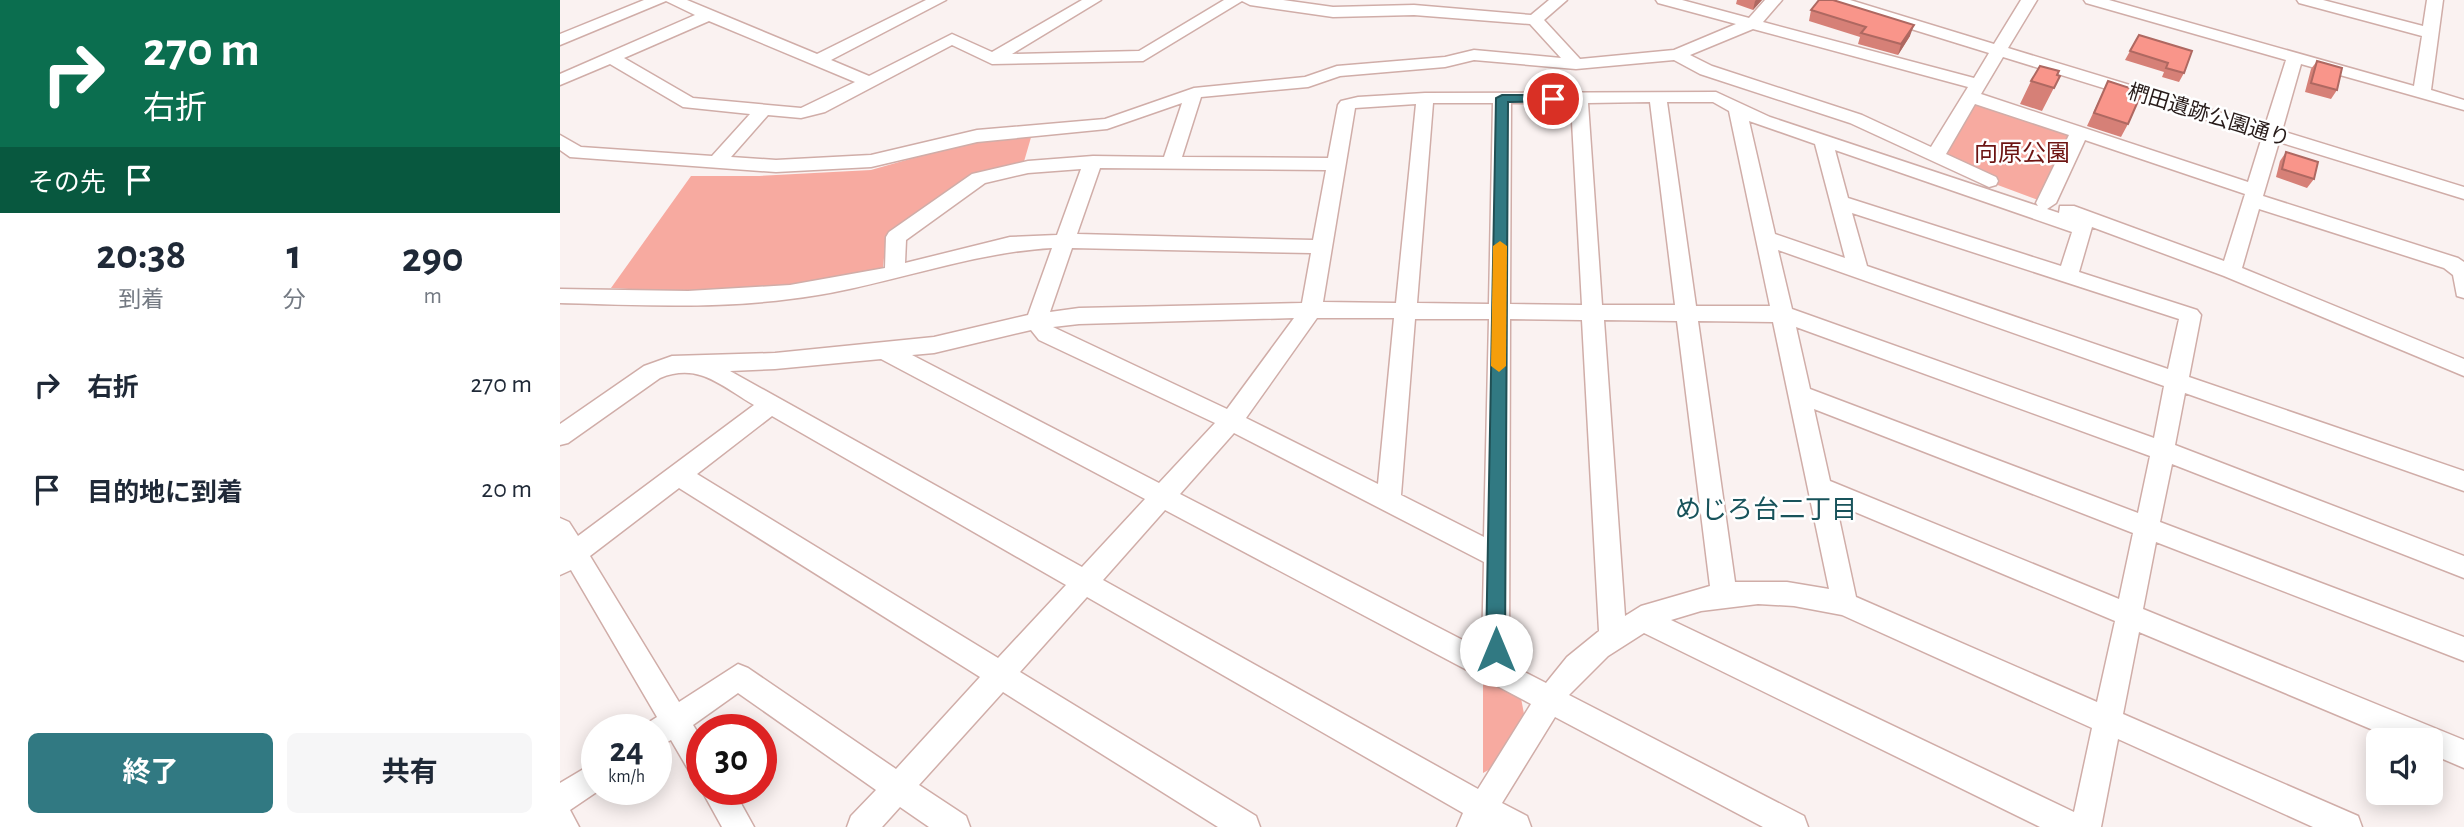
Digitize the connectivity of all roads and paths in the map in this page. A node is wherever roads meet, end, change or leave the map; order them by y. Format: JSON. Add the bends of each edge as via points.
{"nodes":[{"id":1,"x":658,"y":0,"type":"edge"},
{"id":2,"x":673,"y":0,"type":"edge"},
{"id":3,"x":938,"y":0,"type":"edge"},
{"id":4,"x":1093,"y":0,"type":"edge"},
{"id":5,"x":1235,"y":0,"type":"edge"},
{"id":6,"x":1250,"y":0,"type":"edge"},
{"id":7,"x":1559,"y":0,"type":"edge"},
{"id":8,"x":1664,"y":0,"type":"edge"},
{"id":9,"x":1774,"y":0,"type":"edge"},
{"id":10,"x":1833,"y":0,"type":"edge"},
{"id":11,"x":1866,"y":0,"type":"edge"},
{"id":12,"x":2029,"y":0,"type":"edge"},
{"id":13,"x":2092,"y":0,"type":"edge"},
{"id":14,"x":2162,"y":0,"type":"edge"},
{"id":15,"x":2305,"y":0,"type":"edge"},
{"id":16,"x":2435,"y":0,"type":"edge"},
{"id":17,"x":1420,"y":5,"type":"edge"},
{"id":18,"x":708,"y":15,"type":"junction"},
{"id":19,"x":2153,"y":17,"type":"junction"},
{"id":20,"x":1535,"y":20,"type":"junction"},
{"id":21,"x":1753,"y":23,"type":"junction"},
{"id":22,"x":2431,"y":33,"type":"junction"},
{"id":23,"x":560,"y":40,"type":"edge"},
{"id":24,"x":2001,"y":46,"type":"junction"},
{"id":25,"x":1676,"y":55,"type":"junction"},
{"id":26,"x":2295,"y":57,"type":"junction"},
{"id":27,"x":612,"y":58,"type":"junction"},
{"id":28,"x":992,"y":59,"type":"junction"},
{"id":29,"x":818,"y":60,"type":"junction"},
{"id":30,"x":1576,"y":64,"type":"junction"},
{"id":31,"x":560,"y":80,"type":"edge"},
{"id":32,"x":867,"y":81,"type":"junction"},
{"id":33,"x":1975,"y":91,"type":"junction"},
{"id":34,"x":1194,"y":93,"type":"junction"},
{"id":35,"x":2422,"y":93,"type":"junction"},
{"id":36,"x":1425,"y":98,"type":"junction"},
{"id":37,"x":1502,"y":98,"type":"junction"},
{"id":38,"x":1579,"y":99,"type":"junction"},
{"id":39,"x":1658,"y":99,"type":"junction"},
{"id":40,"x":1121,"y":100,"type":"dead end"},
{"id":41,"x":2464,"y":105,"type":"edge"},
{"id":42,"x":763,"y":110,"type":"junction"},
{"id":43,"x":1738,"y":110,"type":"junction"},
{"id":44,"x":1084,"y":126,"type":"junction"},
{"id":45,"x":2273,"y":129,"type":"junction"},
{"id":46,"x":1039,"y":131,"type":"junction"},
{"id":47,"x":2080,"y":132,"type":"junction"},
{"id":48,"x":1823,"y":140,"type":"junction"},
{"id":49,"x":560,"y":141,"type":"edge"},
{"id":50,"x":1935,"y":156,"type":"junction"},
{"id":51,"x":717,"y":162,"type":"junction"},
{"id":52,"x":1093,"y":162,"type":"junction"},
{"id":53,"x":1171,"y":163,"type":"junction"},
{"id":54,"x":1335,"y":164,"type":"junction"},
{"id":55,"x":1028,"y":167,"type":"junction"},
{"id":56,"x":2464,"y":181,"type":"edge"},
{"id":57,"x":2464,"y":193,"type":"edge"},
{"id":58,"x":2253,"y":195,"type":"junction"},
{"id":59,"x":1839,"y":202,"type":"junction"},
{"id":60,"x":2046,"y":203,"type":"junction"},
{"id":61,"x":1767,"y":240,"type":"junction"},
{"id":62,"x":1064,"y":241,"type":"junction"},
{"id":63,"x":1322,"y":247,"type":"junction"},
{"id":64,"x":1858,"y":271,"type":"junction"},
{"id":65,"x":2231,"y":271,"type":"junction"},
{"id":66,"x":895,"y":273,"type":"junction"},
{"id":67,"x":2068,"y":275,"type":"junction"},
{"id":68,"x":2464,"y":291,"type":"edge"},
{"id":69,"x":560,"y":296,"type":"edge"},
{"id":70,"x":1311,"y":310,"type":"junction"},
{"id":71,"x":1405,"y":312,"type":"junction"},
{"id":72,"x":1499,"y":312,"type":"junction"},
{"id":73,"x":1593,"y":313,"type":"junction"},
{"id":74,"x":1686,"y":314,"type":"junction"},
{"id":75,"x":1783,"y":314,"type":"junction"},
{"id":76,"x":1035,"y":321,"type":"junction"},
{"id":77,"x":885,"y":351,"type":"junction"},
{"id":78,"x":695,"y":362,"type":"junction"},
{"id":79,"x":2464,"y":368,"type":"edge"},
{"id":80,"x":2178,"y":382,"type":"junction"},
{"id":81,"x":1801,"y":396,"type":"junction"},
{"id":82,"x":772,"y":404,"type":"junction"},
{"id":83,"x":1231,"y":421,"type":"junction"},
{"id":84,"x":560,"y":436,"type":"edge"},
{"id":85,"x":2164,"y":452,"type":"junction"},
{"id":86,"x":560,"y":454,"type":"edge"},
{"id":87,"x":677,"y":474,"type":"junction"},
{"id":88,"x":2464,"y":481,"type":"edge"},
{"id":89,"x":1820,"y":487,"type":"junction"},
{"id":90,"x":1163,"y":496,"type":"junction"},
{"id":91,"x":1388,"y":501,"type":"junction"},
{"id":92,"x":2149,"y":528,"type":"junction"},
{"id":93,"x":560,"y":529,"type":"edge"},
{"id":94,"x":1497,"y":556,"type":"junction"},
{"id":95,"x":567,"y":558,"type":"edge"},
{"id":96,"x":2464,"y":566,"type":"edge"},
{"id":97,"x":1086,"y":581,"type":"junction"},
{"id":98,"x":1724,"y":595,"type":"junction"},
{"id":99,"x":1845,"y":604,"type":"junction"},
{"id":100,"x":2132,"y":614,"type":"junction"},
{"id":101,"x":1641,"y":618,"type":"junction"},
{"id":102,"x":1613,"y":636,"type":"junction"},
{"id":103,"x":2464,"y":649,"type":"edge"},
{"id":104,"x":1495,"y":673,"type":"junction"},
{"id":105,"x":1000,"y":675,"type":"junction"},
{"id":106,"x":1549,"y":701,"type":"junction"},
{"id":107,"x":658,"y":714,"type":"edge"},
{"id":108,"x":2110,"y":721,"type":"junction"},
{"id":109,"x":672,"y":724,"type":"edge"},
{"id":110,"x":672,"y":734,"type":"edge"},
{"id":111,"x":686,"y":749,"type":"edge"},
{"id":112,"x":2464,"y":754,"type":"edge"},
{"id":113,"x":581,"y":786,"type":"edge"},
{"id":114,"x":897,"y":788,"type":"junction"},
{"id":115,"x":560,"y":800,"type":"edge"},
{"id":116,"x":726,"y":805,"type":"edge"},
{"id":117,"x":1477,"y":818,"type":"edge"},
{"id":118,"x":560,"y":821,"type":"edge"},
{"id":119,"x":564,"y":827,"type":"edge"},
{"id":120,"x":740,"y":827,"type":"edge"},
{"id":121,"x":862,"y":827,"type":"edge"},
{"id":122,"x":955,"y":827,"type":"edge"},
{"id":123,"x":1245,"y":827,"type":"edge"},
{"id":124,"x":1516,"y":827,"type":"edge"},
{"id":125,"x":1793,"y":827,"type":"edge"},
{"id":126,"x":2073,"y":827,"type":"edge"},
{"id":127,"x":2086,"y":827,"type":"edge"},
{"id":128,"x":2347,"y":827,"type":"edge"}],
"edges":[{"from":1,"to":23,"type":"street"},
{"from":2,"to":18,"type":"street"},
{"from":3,"to":29,"type":"street"},
{"from":4,"to":28,"type":"street"},
{"from":5,"to":28,"type":"street","via":[[1143,56]]},
{"from":6,"to":17,"type":"street","via":[[1333,12]]},
{"from":7,"to":20,"type":"street"},
{"from":8,"to":21,"type":"street"},
{"from":9,"to":21,"type":"street"},
{"from":10,"to":24,"type":"street","name":"椚田遺跡公園通り"},
{"from":11,"to":24,"type":"street","name":"椚田遺跡公園通り"},
{"from":12,"to":24,"type":"street"},
{"from":13,"to":19,"type":"street"},
{"from":14,"to":19,"type":"street"},
{"from":15,"to":22,"type":"street"},
{"from":16,"to":22,"type":"street"},
{"from":17,"to":20,"type":"street"},
{"from":18,"to":27,"type":"street"},
{"from":18,"to":29,"type":"street"},
{"from":19,"to":26,"type":"street"},
{"from":20,"to":30,"type":"street"},
{"from":21,"to":25,"type":"street"},
{"from":21,"to":33,"type":"street"},
{"from":22,"to":35,"type":"street"},
{"from":24,"to":33,"type":"street"},
{"from":24,"to":45,"type":"street","name":"椚田遺跡公園通り"},
{"from":25,"to":30,"type":"street"},
{"from":25,"to":50,"type":"street","via":[[1706,70],[1856,119]]},
{"from":26,"to":35,"type":"street"},
{"from":26,"to":45,"type":"street"},
{"from":27,"to":31,"type":"street"},
{"from":27,"to":42,"type":"street","via":[[689,103]]},
{"from":28,"to":32,"type":"street","via":[[952,39]]},
{"from":29,"to":32,"type":"street"},
{"from":30,"to":34,"type":"street","via":[[1474,55],[1445,62],[1337,71],[1308,82]]},
{"from":32,"to":42,"type":"street","via":[[801,113]]},
{"from":33,"to":47,"type":"street"},
{"from":33,"to":50,"type":"street"},
{"from":34,"to":44,"type":"street","via":[[1107,124]]},
{"from":34,"to":53,"type":"street"},
{"from":35,"to":41,"type":"street"},
{"from":36,"to":37,"type":"street"},
{"from":36,"to":54,"type":"street","via":[[1347,105]]},
{"from":36,"to":71,"type":"street"},
{"from":37,"to":38,"type":"street"},
{"from":37,"to":72,"type":"street"},
{"from":38,"to":39,"type":"street"},
{"from":38,"to":73,"type":"street"},
{"from":39,"to":43,"type":"street","via":[[1716,97]]},
{"from":39,"to":74,"type":"street"},
{"from":40,"to":44,"type":"street"},
{"from":42,"to":51,"type":"street"},
{"from":43,"to":48,"type":"street"},
{"from":43,"to":61,"type":"street"},
{"from":44,"to":46,"type":"street"},
{"from":45,"to":56,"type":"street","name":"椚田遺跡公園通り"},
{"from":45,"to":57,"type":"street","name":"椚田遺跡公園通り"},
{"from":45,"to":58,"type":"street"},
{"from":46,"to":51,"type":"street","via":[[977,136],[872,161],[806,166]]},
{"from":46,"to":55,"type":"street"},
{"from":47,"to":58,"type":"street"},
{"from":47,"to":60,"type":"street"},
{"from":48,"to":59,"type":"street"},
{"from":48,"to":67,"type":"street","via":[[2083,229]]},
{"from":49,"to":51,"type":"street","via":[[576,153]]},
{"from":50,"to":60,"type":"street"},
{"from":52,"to":53,"type":"street"},
{"from":52,"to":55,"type":"street"},
{"from":52,"to":62,"type":"street"},
{"from":53,"to":54,"type":"street"},
{"from":54,"to":63,"type":"street"},
{"from":55,"to":66,"type":"street","via":[[978,178],[896,237]]},
{"from":58,"to":65,"type":"street"},
{"from":58,"to":68,"type":"street","via":[[2451,263],[2463,272]]},
{"from":59,"to":64,"type":"street"},
{"from":59,"to":67,"type":"street"},
{"from":60,"to":65,"type":"street"},
{"from":61,"to":64,"type":"street"},
{"from":61,"to":75,"type":"street"},
{"from":62,"to":63,"type":"street"},
{"from":62,"to":66,"type":"street","via":[[1010,244]]},
{"from":62,"to":76,"type":"street"},
{"from":63,"to":70,"type":"street"},
{"from":64,"to":80,"type":"street"},
{"from":65,"to":79,"type":"street"},
{"from":66,"to":69,"type":"street","via":[[790,292],[688,298]]},
{"from":67,"to":80,"type":"street","via":[[2190,315]]},
{"from":70,"to":71,"type":"street"},
{"from":70,"to":76,"type":"street"},
{"from":70,"to":83,"type":"street"},
{"from":71,"to":72,"type":"street"},
{"from":71,"to":91,"type":"street"},
{"from":72,"to":73,"type":"street"},
{"from":72,"to":94,"type":"street"},
{"from":73,"to":74,"type":"street"},
{"from":73,"to":102,"type":"street"},
{"from":74,"to":75,"type":"street"},
{"from":74,"to":98,"type":"street"},
{"from":75,"to":81,"type":"street"},
{"from":75,"to":85,"type":"street"},
{"from":76,"to":77,"type":"street","via":[[934,345]]},
{"from":76,"to":83,"type":"street","via":[[1047,334]]},
{"from":77,"to":78,"type":"street","via":[[775,361]]},
{"from":77,"to":90,"type":"street"},
{"from":78,"to":82,"type":"street"},
{"from":78,"to":84,"type":"street","via":[[652,372]]},
{"from":78,"to":86,"type":"street"},
{"from":80,"to":85,"type":"street"},
{"from":80,"to":88,"type":"street"},
{"from":81,"to":89,"type":"street"},
{"from":81,"to":92,"type":"street"},
{"from":82,"to":87,"type":"street"},
{"from":82,"to":97,"type":"street"},
{"from":83,"to":90,"type":"street"},
{"from":83,"to":91,"type":"street"},
{"from":85,"to":92,"type":"street"},
{"from":85,"to":96,"type":"street"},
{"from":87,"to":95,"type":"street"},
{"from":87,"to":105,"type":"street"},
{"from":89,"to":99,"type":"street"},
{"from":89,"to":100,"type":"street"},
{"from":90,"to":97,"type":"street"},
{"from":90,"to":104,"type":"street"},
{"from":91,"to":94,"type":"street"},
{"from":92,"to":100,"type":"street"},
{"from":92,"to":103,"type":"street"},
{"from":93,"to":95,"type":"street"},
{"from":94,"to":104,"type":"street"},
{"from":95,"to":107,"type":"street"},
{"from":97,"to":105,"type":"street"},
{"from":97,"to":117,"type":"street"},
{"from":98,"to":99,"type":"street","via":[[1786,593]]},
{"from":98,"to":101,"type":"street"},
{"from":99,"to":108,"type":"street"},
{"from":100,"to":108,"type":"street"},
{"from":100,"to":112,"type":"street"},
{"from":101,"to":102,"type":"street"},
{"from":101,"to":126,"type":"street"},
{"from":102,"to":106,"type":"street","via":[[1576,667]]},
{"from":104,"to":106,"type":"street"},
{"from":105,"to":114,"type":"street"},
{"from":105,"to":123,"type":"street"},
{"from":106,"to":117,"type":"street"},
{"from":106,"to":125,"type":"street"},
{"from":108,"to":127,"type":"street"},
{"from":108,"to":128,"type":"street"},
{"from":109,"to":114,"type":"street","via":[[738,677]]},
{"from":110,"to":111,"type":"street"},
{"from":113,"to":115,"type":"street"},
{"from":114,"to":121,"type":"street"},
{"from":114,"to":122,"type":"street"},
{"from":116,"to":120,"type":"street"},
{"from":117,"to":124,"type":"street"},
{"from":118,"to":119,"type":"street"}]}
